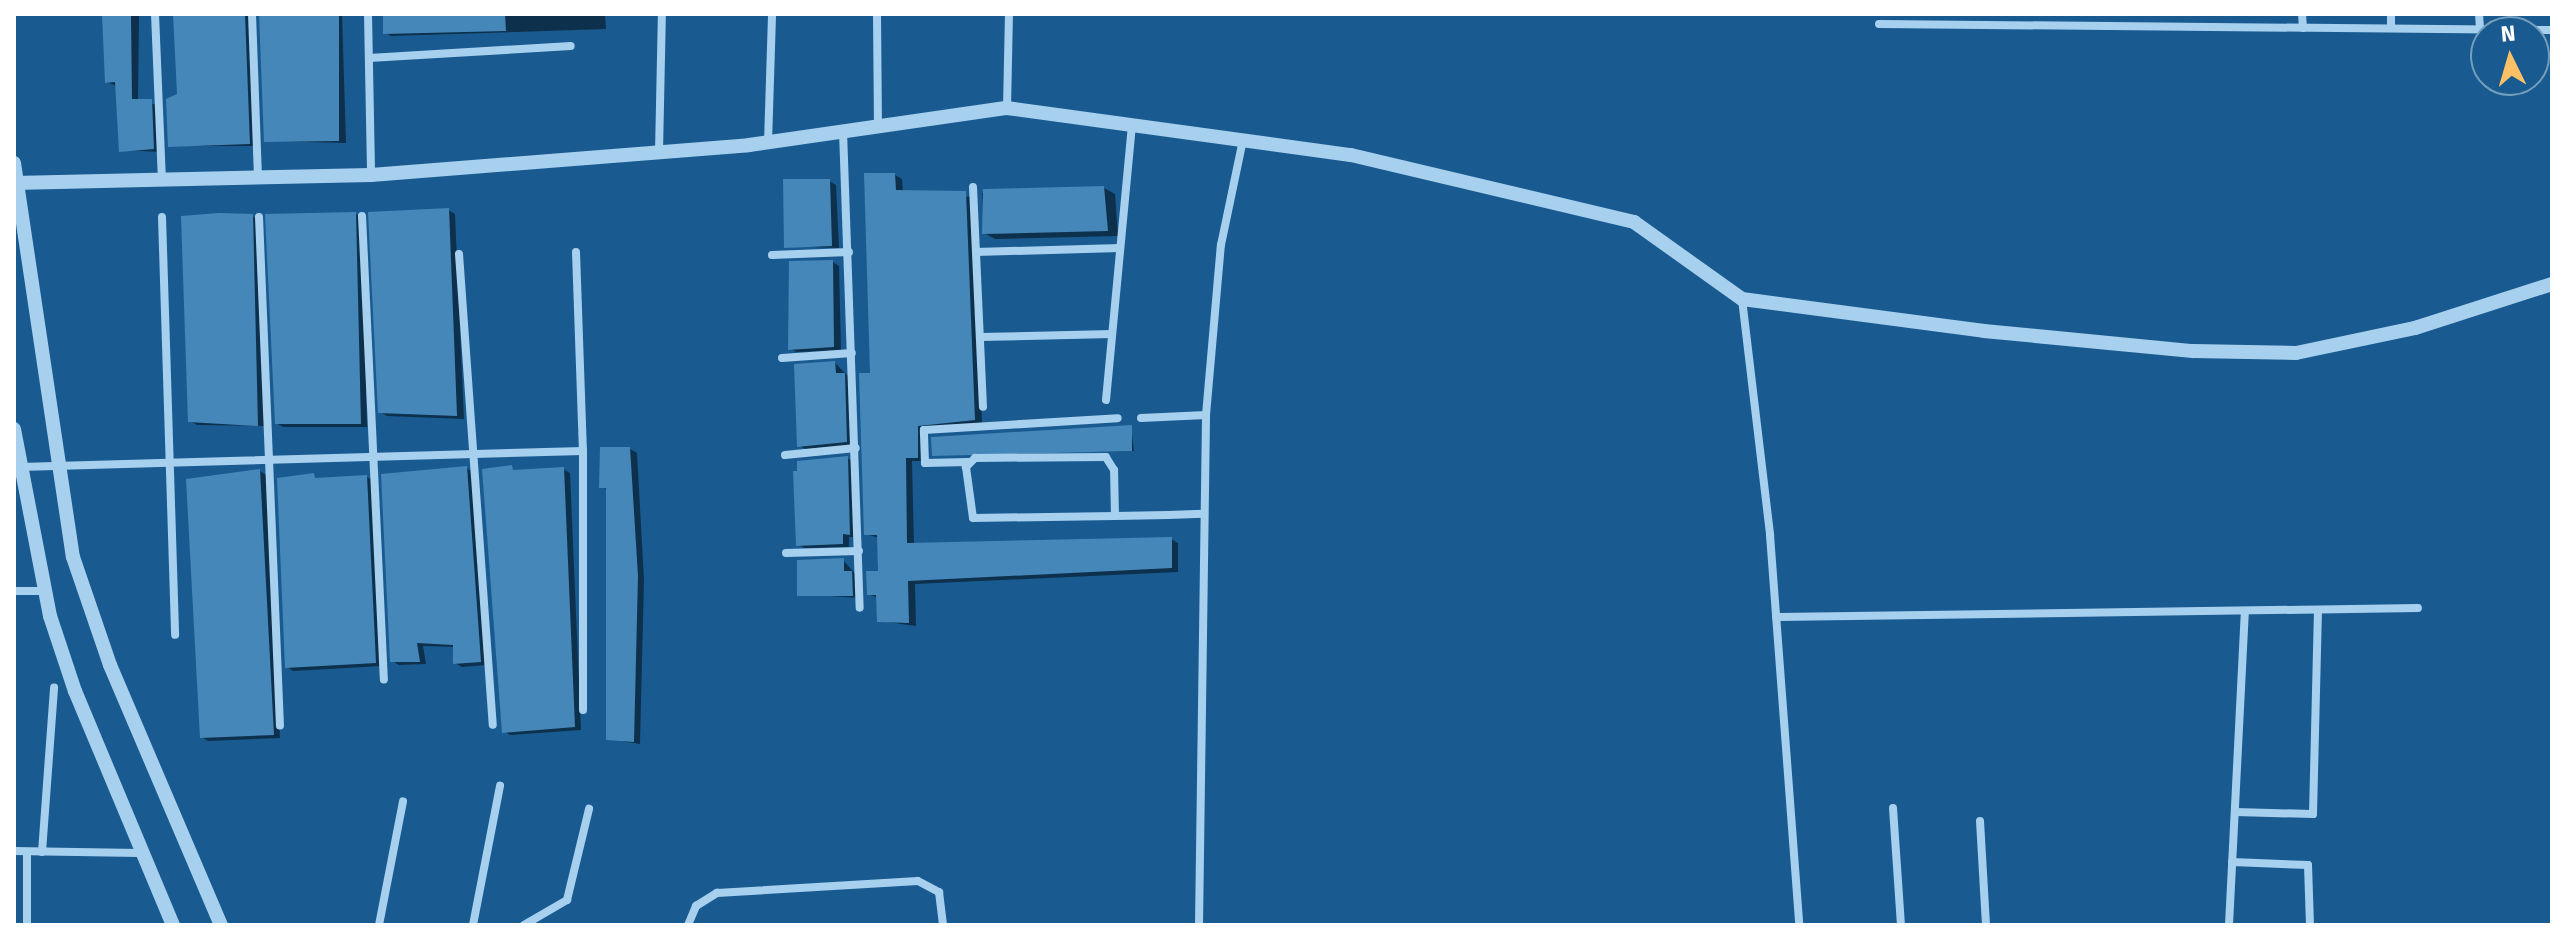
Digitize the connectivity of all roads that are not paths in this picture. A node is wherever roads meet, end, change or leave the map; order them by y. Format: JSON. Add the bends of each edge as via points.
{"nodes":[{"id":1,"x":155,"y":14,"type":"edge"},
{"id":2,"x":252,"y":14,"type":"edge"},
{"id":3,"x":368,"y":14,"type":"edge"},
{"id":4,"x":662,"y":14,"type":"edge"},
{"id":5,"x":772,"y":14,"type":"edge"},
{"id":6,"x":877,"y":14,"type":"edge"},
{"id":7,"x":1009,"y":14,"type":"edge"},
{"id":8,"x":2302,"y":14,"type":"edge"},
{"id":9,"x":2391,"y":14,"type":"edge"},
{"id":10,"x":1879,"y":24,"type":"dead end"},
{"id":11,"x":2303,"y":28,"type":"junction"},
{"id":12,"x":2391,"y":28,"type":"junction"},
{"id":13,"x":2470,"y":29,"type":"edge"},
{"id":14,"x":571,"y":46,"type":"dead end"},
{"id":15,"x":369,"y":58,"type":"junction"},
{"id":16,"x":1007,"y":108,"type":"junction"},
{"id":17,"x":1132,"y":125,"type":"junction"},
{"id":18,"x":878,"y":127,"type":"junction"},
{"id":19,"x":843,"y":131,"type":"junction"},
{"id":20,"x":1243,"y":140,"type":"junction"},
{"id":21,"x":768,"y":143,"type":"junction"},
{"id":22,"x":659,"y":152,"type":"junction"},
{"id":23,"x":14,"y":163,"type":"edge"},
{"id":24,"x":371,"y":175,"type":"junction"},
{"id":25,"x":258,"y":177,"type":"junction"},
{"id":26,"x":162,"y":179,"type":"junction"},
{"id":27,"x":17,"y":183,"type":"edge"},
{"id":28,"x":973,"y":187,"type":"dead end"},
{"id":29,"x":362,"y":216,"type":"dead end"},
{"id":30,"x":162,"y":217,"type":"dead end"},
{"id":31,"x":259,"y":217,"type":"dead end"},
{"id":32,"x":1120,"y":248,"type":"junction"},
{"id":33,"x":576,"y":252,"type":"dead end"},
{"id":34,"x":849,"y":252,"type":"junction"},
{"id":35,"x":976,"y":252,"type":"junction"},
{"id":36,"x":459,"y":254,"type":"dead end"},
{"id":37,"x":772,"y":255,"type":"dead end"},
{"id":38,"x":2552,"y":284,"type":"edge"},
{"id":39,"x":1742,"y":299,"type":"junction"},
{"id":40,"x":1112,"y":334,"type":"junction"},
{"id":41,"x":980,"y":337,"type":"junction"},
{"id":42,"x":852,"y":353,"type":"junction"},
{"id":43,"x":782,"y":358,"type":"dead end"},
{"id":44,"x":1106,"y":400,"type":"dead end"},
{"id":45,"x":983,"y":407,"type":"dead end"},
{"id":46,"x":1206,"y":415,"type":"junction"},
{"id":47,"x":1118,"y":418,"type":"dead end"},
{"id":48,"x":1141,"y":418,"type":"dead end"},
{"id":49,"x":14,"y":429,"type":"edge"},
{"id":50,"x":856,"y":448,"type":"junction"},
{"id":51,"x":583,"y":451,"type":"junction"},
{"id":52,"x":472,"y":454,"type":"junction"},
{"id":53,"x":785,"y":455,"type":"dead end"},
{"id":54,"x":375,"y":457,"type":"junction"},
{"id":55,"x":272,"y":460,"type":"junction"},
{"id":56,"x":968,"y":462,"type":"junction"},
{"id":57,"x":167,"y":463,"type":"junction"},
{"id":58,"x":60,"y":466,"type":"junction"},
{"id":59,"x":20,"y":467,"type":"junction"},
{"id":60,"x":1203,"y":514,"type":"junction"},
{"id":61,"x":1115,"y":516,"type":"junction"},
{"id":62,"x":859,"y":551,"type":"junction"},
{"id":63,"x":786,"y":553,"type":"dead end"},
{"id":64,"x":14,"y":591,"type":"edge"},
{"id":65,"x":44,"y":591,"type":"junction"},
{"id":66,"x":860,"y":608,"type":"dead end"},
{"id":67,"x":2418,"y":608,"type":"dead end"},
{"id":68,"x":2318,"y":610,"type":"junction"},
{"id":69,"x":2245,"y":611,"type":"junction"},
{"id":70,"x":1776,"y":617,"type":"junction"},
{"id":71,"x":175,"y":635,"type":"dead end"},
{"id":72,"x":384,"y":679,"type":"dead end"},
{"id":73,"x":54,"y":687,"type":"dead end"},
{"id":74,"x":583,"y":710,"type":"dead end"},
{"id":75,"x":493,"y":725,"type":"dead end"},
{"id":76,"x":280,"y":726,"type":"dead end"},
{"id":77,"x":500,"y":786,"type":"dead end"},
{"id":78,"x":403,"y":801,"type":"dead end"},
{"id":79,"x":1893,"y":808,"type":"dead end"},
{"id":80,"x":589,"y":809,"type":"dead end"},
{"id":81,"x":2235,"y":812,"type":"junction"},
{"id":82,"x":1980,"y":821,"type":"dead end"},
{"id":83,"x":14,"y":851,"type":"edge"},
{"id":84,"x":27,"y":852,"type":"junction"},
{"id":85,"x":42,"y":852,"type":"junction"},
{"id":86,"x":139,"y":853,"type":"junction"},
{"id":87,"x":2232,"y":862,"type":"junction"},
{"id":88,"x":27,"y":925,"type":"edge"},
{"id":89,"x":173,"y":925,"type":"edge"},
{"id":90,"x":221,"y":925,"type":"edge"},
{"id":91,"x":379,"y":925,"type":"edge"},
{"id":92,"x":473,"y":925,"type":"edge"},
{"id":93,"x":524,"y":925,"type":"edge"},
{"id":94,"x":688,"y":925,"type":"edge"},
{"id":95,"x":943,"y":925,"type":"edge"},
{"id":96,"x":1199,"y":925,"type":"edge"},
{"id":97,"x":1799,"y":925,"type":"edge"},
{"id":98,"x":1901,"y":925,"type":"edge"},
{"id":99,"x":1986,"y":925,"type":"edge"},
{"id":100,"x":2229,"y":925,"type":"edge"},
{"id":101,"x":2310,"y":925,"type":"edge"}],
"edges":[{"from":1,"to":26,"type":"street"},
{"from":2,"to":25,"type":"street"},
{"from":3,"to":15,"type":"street"},
{"from":4,"to":22,"type":"street"},
{"from":5,"to":21,"type":"street"},
{"from":6,"to":18,"type":"street"},
{"from":7,"to":16,"type":"street"},
{"from":8,"to":11,"type":"street"},
{"from":9,"to":12,"type":"street"},
{"from":10,"to":11,"type":"street"},
{"from":11,"to":12,"type":"street"},
{"from":12,"to":13,"type":"street"},
{"from":14,"to":15,"type":"street"},
{"from":15,"to":24,"type":"street"},
{"from":16,"to":17,"type":"street"},
{"from":16,"to":18,"type":"street"},
{"from":17,"to":20,"type":"street"},
{"from":17,"to":32,"type":"street"},
{"from":18,"to":19,"type":"street"},
{"from":19,"to":21,"type":"street"},
{"from":19,"to":34,"type":"street"},
{"from":20,"to":39,"type":"street","via":[[1351,155],[1634,222]]},
{"from":20,"to":46,"type":"street","via":[[1221,245]]},
{"from":21,"to":22,"type":"street"},
{"from":22,"to":24,"type":"street"},
{"from":23,"to":27,"type":"street"},
{"from":24,"to":25,"type":"street"},
{"from":25,"to":26,"type":"street"},
{"from":26,"to":27,"type":"street"},
{"from":27,"to":58,"type":"street"},
{"from":28,"to":35,"type":"street"},
{"from":29,"to":54,"type":"street"},
{"from":30,"to":57,"type":"street"},
{"from":31,"to":55,"type":"street"},
{"from":32,"to":35,"type":"street"},
{"from":32,"to":40,"type":"street"},
{"from":33,"to":51,"type":"street"},
{"from":34,"to":37,"type":"street"},
{"from":34,"to":42,"type":"street"},
{"from":35,"to":41,"type":"street"},
{"from":36,"to":52,"type":"street"},
{"from":38,"to":39,"type":"street","via":[[2357,342],[2250,354],[1984,331]]},
{"from":39,"to":70,"type":"street"},
{"from":40,"to":41,"type":"street"},
{"from":40,"to":44,"type":"street"},
{"from":41,"to":45,"type":"street"},
{"from":42,"to":43,"type":"street"},
{"from":42,"to":50,"type":"street"},
{"from":46,"to":48,"type":"street"},
{"from":46,"to":60,"type":"street"},
{"from":47,"to":56,"type":"street","via":[[924,430],[925,463]]},
{"from":49,"to":59,"type":"street"},
{"from":50,"to":53,"type":"street"},
{"from":50,"to":62,"type":"street"},
{"from":51,"to":52,"type":"street"},
{"from":51,"to":74,"type":"street"},
{"from":52,"to":54,"type":"street"},
{"from":52,"to":75,"type":"street"},
{"from":54,"to":55,"type":"street"},
{"from":54,"to":72,"type":"street"},
{"from":55,"to":57,"type":"street"},
{"from":55,"to":76,"type":"street"},
{"from":56,"to":61,"type":"street","via":[[973,518]]},
{"from":56,"to":61,"type":"street","via":[[1106,457],[1114,470]]},
{"from":57,"to":58,"type":"street"},
{"from":57,"to":71,"type":"street"},
{"from":58,"to":59,"type":"street"},
{"from":58,"to":90,"type":"street","via":[[73,557],[106,652]]},
{"from":59,"to":65,"type":"street"},
{"from":60,"to":61,"type":"street"},
{"from":60,"to":96,"type":"street"},
{"from":62,"to":63,"type":"street"},
{"from":62,"to":66,"type":"street"},
{"from":64,"to":65,"type":"street"},
{"from":65,"to":86,"type":"street","via":[[75,691]]},
{"from":67,"to":68,"type":"street"},
{"from":68,"to":69,"type":"street"},
{"from":68,"to":81,"type":"street","via":[[2313,814]]},
{"from":69,"to":70,"type":"street"},
{"from":69,"to":81,"type":"street"},
{"from":70,"to":97,"type":"street"},
{"from":73,"to":85,"type":"street"},
{"from":77,"to":92,"type":"street"},
{"from":78,"to":91,"type":"street"},
{"from":79,"to":98,"type":"street"},
{"from":80,"to":93,"type":"street","via":[[567,900]]},
{"from":81,"to":87,"type":"street"},
{"from":82,"to":99,"type":"street"},
{"from":83,"to":84,"type":"street"},
{"from":84,"to":85,"type":"street"},
{"from":84,"to":88,"type":"street"},
{"from":85,"to":86,"type":"street"},
{"from":86,"to":89,"type":"street"},
{"from":87,"to":100,"type":"street"},
{"from":87,"to":101,"type":"street","via":[[2308,865]]},
{"from":94,"to":95,"type":"street","via":[[696,906],[717,893],[918,881],[939,892]]}]}
